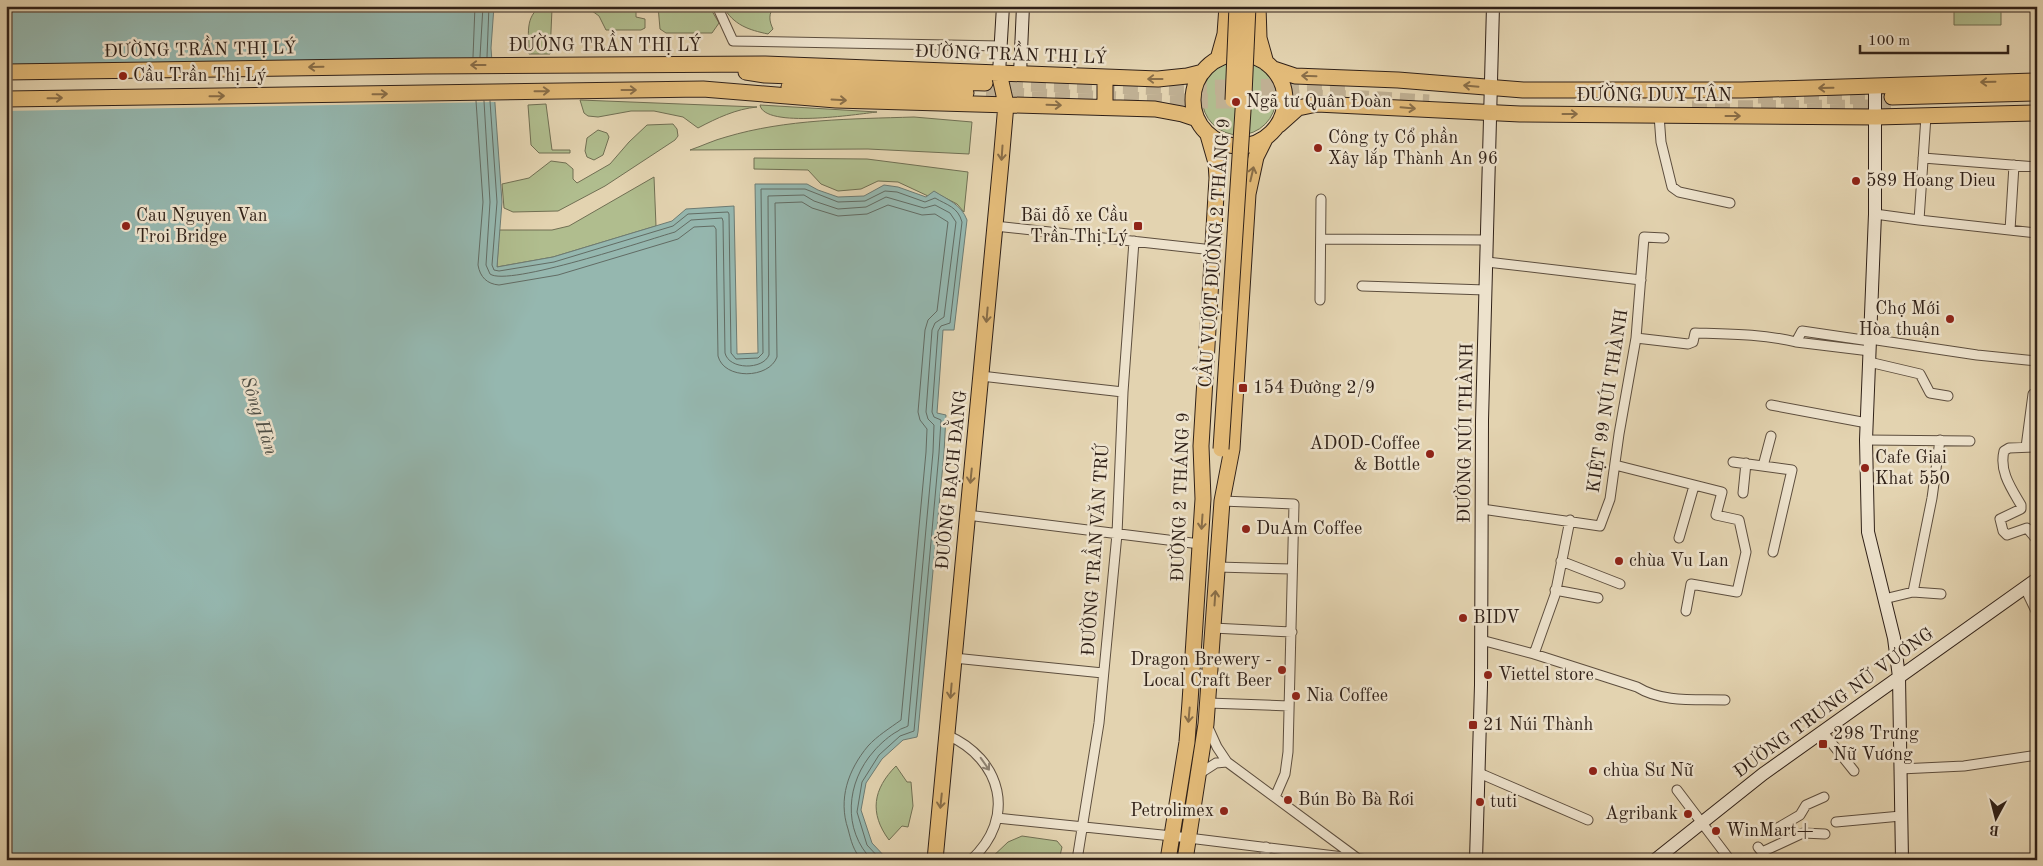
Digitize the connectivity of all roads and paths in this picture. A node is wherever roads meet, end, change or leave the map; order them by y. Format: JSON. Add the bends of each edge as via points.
{"nodes":[{"id":1,"x":717,"y":6,"type":"edge"},
{"id":2,"x":1003,"y":6,"type":"edge"},
{"id":3,"x":1023,"y":6,"type":"edge"},
{"id":4,"x":1226,"y":6,"type":"edge"},
{"id":5,"x":1237,"y":6,"type":"edge"},
{"id":6,"x":1248,"y":6,"type":"edge"},
{"id":7,"x":1258,"y":6,"type":"edge"},
{"id":8,"x":1493,"y":6,"type":"edge"},
{"id":9,"x":1001,"y":46,"type":"junction"},
{"id":10,"x":1218,"y":59,"type":"junction"},
{"id":11,"x":700,"y":65,"type":"junction"},
{"id":12,"x":1270,"y":66,"type":"junction"},
{"id":13,"x":6,"y":72,"type":"edge"},
{"id":14,"x":1203,"y":72,"type":"junction"},
{"id":15,"x":999,"y":73,"type":"junction"},
{"id":16,"x":1020,"y":74,"type":"junction"},
{"id":17,"x":1105,"y":78,"type":"junction"},
{"id":18,"x":1379,"y":79,"type":"junction"},
{"id":19,"x":2037,"y":81,"type":"edge"},
{"id":20,"x":1875,"y":86,"type":"junction"},
{"id":21,"x":1492,"y":87,"type":"junction"},
{"id":22,"x":703,"y":89,"type":"junction"},
{"id":23,"x":1698,"y":90,"type":"junction"},
{"id":24,"x":2037,"y":93,"type":"edge"},
{"id":25,"x":6,"y":99,"type":"edge"},
{"id":26,"x":2037,"y":103,"type":"edge"},
{"id":27,"x":1006,"y":104,"type":"junction"},
{"id":28,"x":1379,"y":106,"type":"junction"},
{"id":29,"x":1105,"y":107,"type":"junction"},
{"id":30,"x":2037,"y":113,"type":"edge"},
{"id":31,"x":1491,"y":114,"type":"junction"},
{"id":32,"x":1659,"y":115,"type":"junction"},
{"id":33,"x":1699,"y":115,"type":"junction"},
{"id":34,"x":1926,"y":116,"type":"junction"},
{"id":35,"x":1876,"y":117,"type":"junction"},
{"id":36,"x":1197,"y":119,"type":"junction"},
{"id":37,"x":1278,"y":125,"type":"junction"},
{"id":38,"x":1208,"y":135,"type":"junction"},
{"id":39,"x":1265,"y":139,"type":"junction"},
{"id":40,"x":1923,"y":158,"type":"junction"},
{"id":41,"x":2014,"y":165,"type":"junction"},
{"id":42,"x":2037,"y":167,"type":"edge"},
{"id":43,"x":1321,"y":199,"type":"dead end"},
{"id":44,"x":1730,"y":203,"type":"dead end"},
{"id":45,"x":1875,"y":214,"type":"junction"},
{"id":46,"x":1919,"y":220,"type":"junction"},
{"id":47,"x":995,"y":226,"type":"junction"},
{"id":48,"x":2010,"y":230,"type":"junction"},
{"id":49,"x":2037,"y":233,"type":"edge"},
{"id":50,"x":1664,"y":238,"type":"dead end"},
{"id":51,"x":1321,"y":239,"type":"junction"},
{"id":52,"x":1487,"y":240,"type":"junction"},
{"id":53,"x":1134,"y":241,"type":"junction"},
{"id":54,"x":1213,"y":250,"type":"junction"},
{"id":55,"x":1486,"y":262,"type":"junction"},
{"id":56,"x":1642,"y":280,"type":"junction"},
{"id":57,"x":1362,"y":286,"type":"dead end"},
{"id":58,"x":1486,"y":290,"type":"junction"},
{"id":59,"x":1320,"y":300,"type":"dead end"},
{"id":60,"x":1636,"y":338,"type":"junction"},
{"id":61,"x":1870,"y":348,"type":"junction"},
{"id":62,"x":2037,"y":361,"type":"edge"},
{"id":63,"x":982,"y":376,"type":"junction"},
{"id":64,"x":1123,"y":392,"type":"junction"},
{"id":65,"x":2033,"y":394,"type":"dead end"},
{"id":66,"x":1948,"y":396,"type":"dead end"},
{"id":67,"x":1772,"y":405,"type":"dead end"},
{"id":68,"x":1866,"y":423,"type":"junction"},
{"id":69,"x":1771,"y":436,"type":"dead end"},
{"id":70,"x":1866,"y":440,"type":"junction"},
{"id":71,"x":1940,"y":440,"type":"junction"},
{"id":72,"x":1970,"y":442,"type":"dead end"},
{"id":73,"x":2026,"y":447,"type":"junction"},
{"id":74,"x":1216,"y":448,"type":"junction"},
{"id":75,"x":2037,"y":448,"type":"edge"},
{"id":76,"x":1734,"y":462,"type":"dead end"},
{"id":77,"x":1746,"y":463,"type":"junction"},
{"id":78,"x":1615,"y":465,"type":"junction"},
{"id":79,"x":1763,"y":466,"type":"junction"},
{"id":80,"x":1694,"y":486,"type":"junction"},
{"id":81,"x":1743,"y":493,"type":"dead end"},
{"id":82,"x":1203,"y":500,"type":"junction"},
{"id":83,"x":1222,"y":501,"type":"junction"},
{"id":84,"x":1482,"y":509,"type":"junction"},
{"id":85,"x":967,"y":515,"type":"junction"},
{"id":86,"x":1570,"y":520,"type":"junction"},
{"id":87,"x":1117,"y":534,"type":"junction"},
{"id":88,"x":1679,"y":538,"type":"dead end"},
{"id":89,"x":2037,"y":540,"type":"edge"},
{"id":90,"x":1200,"y":544,"type":"junction"},
{"id":91,"x":1773,"y":552,"type":"dead end"},
{"id":92,"x":1561,"y":561,"type":"junction"},
{"id":93,"x":1217,"y":567,"type":"junction"},
{"id":94,"x":1292,"y":569,"type":"junction"},
{"id":95,"x":2037,"y":579,"type":"edge"},
{"id":96,"x":1620,"y":584,"type":"dead end"},
{"id":97,"x":2025,"y":588,"type":"junction"},
{"id":98,"x":1556,"y":590,"type":"junction"},
{"id":99,"x":1913,"y":592,"type":"junction"},
{"id":100,"x":1941,"y":594,"type":"dead end"},
{"id":101,"x":1598,"y":598,"type":"dead end"},
{"id":102,"x":1884,"y":599,"type":"junction"},
{"id":103,"x":1686,"y":610,"type":"dead end"},
{"id":104,"x":2037,"y":613,"type":"edge"},
{"id":105,"x":1213,"y":628,"type":"junction"},
{"id":106,"x":1292,"y":632,"type":"junction"},
{"id":107,"x":1481,"y":640,"type":"junction"},
{"id":108,"x":1534,"y":654,"type":"junction"},
{"id":109,"x":954,"y":658,"type":"junction"},
{"id":110,"x":1103,"y":673,"type":"junction"},
{"id":111,"x":1899,"y":677,"type":"junction"},
{"id":112,"x":1724,"y":700,"type":"dead end"},
{"id":113,"x":1208,"y":703,"type":"junction"},
{"id":114,"x":1289,"y":706,"type":"junction"},
{"id":115,"x":1206,"y":724,"type":"junction"},
{"id":116,"x":1822,"y":732,"type":"junction"},
{"id":117,"x":948,"y":735,"type":"junction"},
{"id":118,"x":2037,"y":755,"type":"edge"},
{"id":119,"x":1227,"y":762,"type":"junction"},
{"id":120,"x":1900,"y":769,"type":"junction"},
{"id":121,"x":1854,"y":771,"type":"dead end"},
{"id":122,"x":1479,"y":773,"type":"junction"},
{"id":123,"x":1199,"y":774,"type":"junction"},
{"id":124,"x":1677,"y":790,"type":"dead end"},
{"id":125,"x":1275,"y":797,"type":"junction"},
{"id":126,"x":1824,"y":797,"type":"dead end"},
{"id":127,"x":1901,"y":816,"type":"junction"},
{"id":128,"x":997,"y":818,"type":"junction"},
{"id":129,"x":1588,"y":820,"type":"dead end"},
{"id":130,"x":1703,"y":822,"type":"junction"},
{"id":131,"x":1836,"y":822,"type":"dead end"},
{"id":132,"x":1083,"y":826,"type":"junction"},
{"id":133,"x":1776,"y":829,"type":"dead end"},
{"id":134,"x":1825,"y":834,"type":"dead end"},
{"id":135,"x":1172,"y":836,"type":"junction"},
{"id":136,"x":1189,"y":838,"type":"junction"},
{"id":137,"x":1266,"y":847,"type":"junction"},
{"id":138,"x":1758,"y":847,"type":"dead end"},
{"id":139,"x":1358,"y":858,"type":"junction"},
{"id":140,"x":935,"y":860,"type":"edge"},
{"id":141,"x":972,"y":860,"type":"edge"},
{"id":142,"x":1077,"y":860,"type":"edge"},
{"id":143,"x":1168,"y":860,"type":"edge"},
{"id":144,"x":1185,"y":860,"type":"edge"},
{"id":145,"x":1264,"y":860,"type":"edge"},
{"id":146,"x":1368,"y":860,"type":"edge"},
{"id":147,"x":1476,"y":860,"type":"edge"},
{"id":148,"x":1655,"y":860,"type":"edge"},
{"id":149,"x":1730,"y":860,"type":"edge"},
{"id":150,"x":1902,"y":860,"type":"edge"}],
"edges":[{"from":1,"to":9,"type":"street","via":[[733,41]]},
{"from":2,"to":9,"type":"main road"},
{"from":3,"to":16,"type":"main road"},
{"from":4,"to":10,"type":"main road","via":[[1225,34]]},
{"from":5,"to":74,"type":"main road","name":"CẦU VƯỢT ĐƯỜNG 2 THÁNG 9","bridge":true},
{"from":6,"to":74,"type":"main road","name":"CẦU VƯỢT ĐƯỜNG 2 THÁNG 9","bridge":true},
{"from":7,"to":12,"type":"main road","via":[[1259,38]]},
{"from":8,"to":21,"type":"main road","name":"ĐƯỜNG NÚI THÀNH"},
{"from":9,"to":15,"type":"main road"},
{"from":10,"to":12,"type":"main road","via":[[1248,55]]},
{"from":10,"to":14,"type":"main road"},
{"from":11,"to":13,"type":"main road","name":"ĐƯỜNG TRẦN THỊ LÝ","one_way":true},
{"from":11,"to":15,"type":"main road","name":"ĐƯỜNG TRẦN THỊ LÝ","via":[[765,64]]},
{"from":11,"to":22,"type":"main road","via":[[765,75],[986,88],[765,86]]},
{"from":18,"to":12,"type":"main road","name":"ĐƯỜNG DUY TÂN","one_way":true,"via":[[1295,76]]},
{"from":12,"to":37,"type":"main road","via":[[1282,82],[1285,96]]},
{"from":14,"to":17,"type":"main road","name":"ĐƯỜNG TRẦN THỊ LÝ","one_way":true,"via":[[1173,78]]},
{"from":14,"to":36,"type":"main road","via":[[1194,90]]},
{"from":15,"to":16,"type":"main road","name":"ĐƯỜNG TRẦN THỊ LÝ"},
{"from":15,"to":27,"type":"main road"},
{"from":16,"to":17,"type":"main road","name":"ĐƯỜNG TRẦN THỊ LÝ"},
{"from":16,"to":27,"type":"main road"},
{"from":17,"to":29,"type":"main road"},
{"from":21,"to":18,"type":"main road","name":"ĐƯỜNG DUY TÂN","one_way":true},
{"from":18,"to":28,"type":"main road"},
{"from":19,"to":20,"type":"main road","name":"ĐƯỜNG DUY TÂN","one_way":true},
{"from":20,"to":23,"type":"main road","name":"ĐƯỜNG DUY TÂN","one_way":true},
{"from":20,"to":35,"type":"main road"},
{"from":21,"to":23,"type":"main road","name":"ĐƯỜNG DUY TÂN","via":[[1523,90]]},
{"from":21,"to":31,"type":"main road","name":"ĐƯỜNG NÚI THÀNH"},
{"from":25,"to":22,"type":"main road","one_way":true},
{"from":22,"to":27,"type":"main road","one_way":true,"via":[[836,100]]},
{"from":23,"to":33,"type":"main road"},
{"from":24,"to":26,"type":"main road","via":[[1892,102]]},
{"from":27,"to":29,"type":"main road","one_way":true},
{"from":27,"to":47,"type":"main road","name":"ĐƯỜNG BẠCH ĐẰNG","one_way":true},
{"from":28,"to":31,"type":"main road","name":"ĐƯỜNG DUY TÂN","one_way":true},
{"from":28,"to":37,"type":"main road","name":"ĐƯỜNG DUY TÂN","via":[[1307,105]]},
{"from":29,"to":36,"type":"main road","via":[[1168,110]]},
{"from":30,"to":34,"type":"main road","name":"ĐƯỜNG DUY TÂN"},
{"from":31,"to":32,"type":"main road","name":"ĐƯỜNG DUY TÂN","one_way":true},
{"from":31,"to":52,"type":"main road","name":"ĐƯỜNG NÚI THÀNH"},
{"from":32,"to":33,"type":"main road","name":"ĐƯỜNG DUY TÂN"},
{"from":32,"to":44,"type":"street","via":[[1661,142],[1672,188]]},
{"from":33,"to":35,"type":"main road","name":"ĐƯỜNG DUY TÂN","one_way":true},
{"from":34,"to":35,"type":"main road","name":"ĐƯỜNG DUY TÂN"},
{"from":34,"to":40,"type":"street"},
{"from":35,"to":45,"type":"main road"},
{"from":36,"to":38,"type":"main road"},
{"from":37,"to":39,"type":"main road"},
{"from":38,"to":39,"type":"main road","via":[[1236,147]]},
{"from":38,"to":54,"type":"main road","name":"ĐƯỜNG 2 THÁNG 9","via":[[1216,163]]},
{"from":83,"to":39,"type":"main road","one_way":true,"via":[[1232,448],[1248,194],[1256,157]]},
{"from":40,"to":41,"type":"street"},
{"from":40,"to":46,"type":"street"},
{"from":41,"to":42,"type":"street"},
{"from":41,"to":48,"type":"street"},
{"from":43,"to":51,"type":"street"},
{"from":45,"to":46,"type":"street"},
{"from":45,"to":61,"type":"main road"},
{"from":46,"to":48,"type":"street"},
{"from":47,"to":53,"type":"street"},
{"from":47,"to":63,"type":"main road","name":"ĐƯỜNG BẠCH ĐẰNG","one_way":true},
{"from":48,"to":49,"type":"street"},
{"from":50,"to":56,"type":"street","name":"KIỆT 99 NÚI THÀNH","via":[[1644,237]]},
{"from":51,"to":52,"type":"street"},
{"from":51,"to":59,"type":"street"},
{"from":52,"to":55,"type":"main road","name":"ĐƯỜNG NÚI THÀNH"},
{"from":53,"to":54,"type":"street"},
{"from":53,"to":64,"type":"street","name":"ĐƯỜNG TRẦN VĂN TRỨ"},
{"from":54,"to":82,"type":"main road","name":"ĐƯỜNG 2 THÁNG 9","via":[[1201,446]]},
{"from":55,"to":56,"type":"street"},
{"from":55,"to":58,"type":"main road","name":"ĐƯỜNG NÚI THÀNH"},
{"from":56,"to":60,"type":"street","name":"KIỆT 99 NÚI THÀNH"},
{"from":57,"to":58,"type":"street"},
{"from":58,"to":84,"type":"main road","name":"ĐƯỜNG NÚI THÀNH"},
{"from":60,"to":61,"type":"street","via":[[1688,344],[1693,342],[1696,334],[1728,334],[1767,335],[1796,342],[1802,331]]},
{"from":60,"to":78,"type":"street","name":"KIỆT 99 NÚI THÀNH"},
{"from":61,"to":62,"type":"street"},
{"from":61,"to":66,"type":"street","via":[[1920,374],[1930,393]]},
{"from":61,"to":68,"type":"main road"},
{"from":63,"to":64,"type":"street"},
{"from":63,"to":85,"type":"main road","name":"ĐƯỜNG BẠCH ĐẰNG","one_way":true},
{"from":64,"to":87,"type":"street","name":"ĐƯỜNG TRẦN VĂN TRỨ"},
{"from":65,"to":73,"type":"street"},
{"from":67,"to":68,"type":"street"},
{"from":68,"to":70,"type":"main road"},
{"from":69,"to":79,"type":"street"},
{"from":70,"to":71,"type":"street"},
{"from":70,"to":102,"type":"main road","via":[[1868,532]]},
{"from":71,"to":72,"type":"street"},
{"from":71,"to":99,"type":"street"},
{"from":73,"to":75,"type":"street"},
{"from":73,"to":89,"type":"street","via":[[2004,451],[2004,471],[2021,509],[2000,519],[2007,535],[2027,528]]},
{"from":74,"to":82,"type":"main road","name":"CẦU VƯỢT ĐƯỜNG 2 THÁNG 9"},
{"from":74,"to":83,"type":"main road","name":"CẦU VƯỢT ĐƯỜNG 2 THÁNG 9"},
{"from":76,"to":77,"type":"street"},
{"from":77,"to":79,"type":"street"},
{"from":77,"to":81,"type":"street"},
{"from":78,"to":80,"type":"street"},
{"from":78,"to":86,"type":"street","name":"KIỆT 99 NÚI THÀNH","via":[[1610,499],[1600,526]]},
{"from":79,"to":91,"type":"street","via":[[1792,470]]},
{"from":80,"to":88,"type":"street"},
{"from":80,"to":103,"type":"street","via":[[1722,492],[1716,516],[1739,520],[1746,552],[1737,592],[1691,584]]},
{"from":82,"to":90,"type":"main road","name":"ĐƯỜNG 2 THÁNG 9","one_way":true},
{"from":83,"to":93,"type":"main road"},
{"from":83,"to":94,"type":"street","via":[[1294,504]]},
{"from":84,"to":86,"type":"street"},
{"from":84,"to":107,"type":"main road","name":"ĐƯỜNG NÚI THÀNH"},
{"from":85,"to":87,"type":"street"},
{"from":85,"to":109,"type":"main road","name":"ĐƯỜNG BẠCH ĐẰNG"},
{"from":86,"to":92,"type":"street"},
{"from":87,"to":90,"type":"street"},
{"from":87,"to":110,"type":"street","name":"ĐƯỜNG TRẦN VĂN TRỨ"},
{"from":90,"to":135,"type":"main road","name":"ĐƯỜNG 2 THÁNG 9","one_way":true,"via":[[1187,742]]},
{"from":92,"to":96,"type":"street"},
{"from":92,"to":98,"type":"street"},
{"from":93,"to":94,"type":"street"},
{"from":105,"to":93,"type":"main road","one_way":true},
{"from":94,"to":106,"type":"street"},
{"from":95,"to":97,"type":"main road","name":"ĐƯỜNG TRƯNG NỮ VƯƠNG"},
{"from":97,"to":104,"type":"street"},
{"from":97,"to":111,"type":"main road","name":"ĐƯỜNG TRƯNG NỮ VƯƠNG"},
{"from":98,"to":101,"type":"street"},
{"from":98,"to":108,"type":"street"},
{"from":99,"to":100,"type":"street"},
{"from":99,"to":102,"type":"street"},
{"from":102,"to":111,"type":"main road"},
{"from":105,"to":106,"type":"street"},
{"from":105,"to":113,"type":"main road"},
{"from":106,"to":114,"type":"street"},
{"from":107,"to":108,"type":"street"},
{"from":107,"to":122,"type":"main road","name":"ĐƯỜNG NÚI THÀNH"},
{"from":108,"to":112,"type":"street","via":[[1637,687],[1646,693],[1669,698]]},
{"from":109,"to":110,"type":"street"},
{"from":109,"to":117,"type":"main road","name":"ĐƯỜNG BẠCH ĐẰNG","one_way":true},
{"from":110,"to":132,"type":"street","name":"ĐƯỜNG TRẦN VĂN TRỨ"},
{"from":111,"to":116,"type":"main road","name":"ĐƯỜNG TRƯNG NỮ VƯƠNG"},
{"from":111,"to":120,"type":"main road"},
{"from":113,"to":114,"type":"street"},
{"from":113,"to":115,"type":"main road"},
{"from":114,"to":125,"type":"street","via":[[1285,774]]},
{"from":115,"to":119,"type":"street"},
{"from":115,"to":123,"type":"main road"},
{"from":116,"to":121,"type":"street"},
{"from":116,"to":130,"type":"main road","name":"ĐƯỜNG TRƯNG NỮ VƯƠNG"},
{"from":117,"to":128,"type":"street","one_way":true,"via":[[974,750],[992,774],[997,788]]},
{"from":117,"to":140,"type":"main road","name":"ĐƯỜNG BẠCH ĐẰNG","one_way":true},
{"from":118,"to":120,"type":"street","via":[[1964,766]]},
{"from":119,"to":123,"type":"street","via":[[1216,762]]},
{"from":119,"to":125,"type":"street"},
{"from":120,"to":127,"type":"main road"},
{"from":122,"to":129,"type":"street"},
{"from":122,"to":147,"type":"main road","name":"ĐƯỜNG NÚI THÀNH"},
{"from":123,"to":136,"type":"main road"},
{"from":124,"to":130,"type":"street"},
{"from":125,"to":139,"type":"street"},
{"from":126,"to":133,"type":"street","via":[[1806,805],[1800,815]]},
{"from":127,"to":131,"type":"street"},
{"from":127,"to":150,"type":"main road"},
{"from":128,"to":132,"type":"street"},
{"from":128,"to":141,"type":"street","via":[[987,842]]},
{"from":130,"to":148,"type":"main road","name":"ĐƯỜNG TRƯNG NỮ VƯƠNG"},
{"from":130,"to":149,"type":"street"},
{"from":132,"to":135,"type":"street"},
{"from":132,"to":142,"type":"street","name":"ĐƯỜNG TRẦN VĂN TRỨ"},
{"from":134,"to":138,"type":"street","via":[[1803,833],[1762,852]]},
{"from":135,"to":136,"type":"street"},
{"from":135,"to":143,"type":"main road","name":"ĐƯỜNG 2 THÁNG 9"},
{"from":136,"to":137,"type":"street"},
{"from":136,"to":144,"type":"main road"},
{"from":137,"to":139,"type":"street"},
{"from":137,"to":145,"type":"street"},
{"from":139,"to":146,"type":"street"}]}
